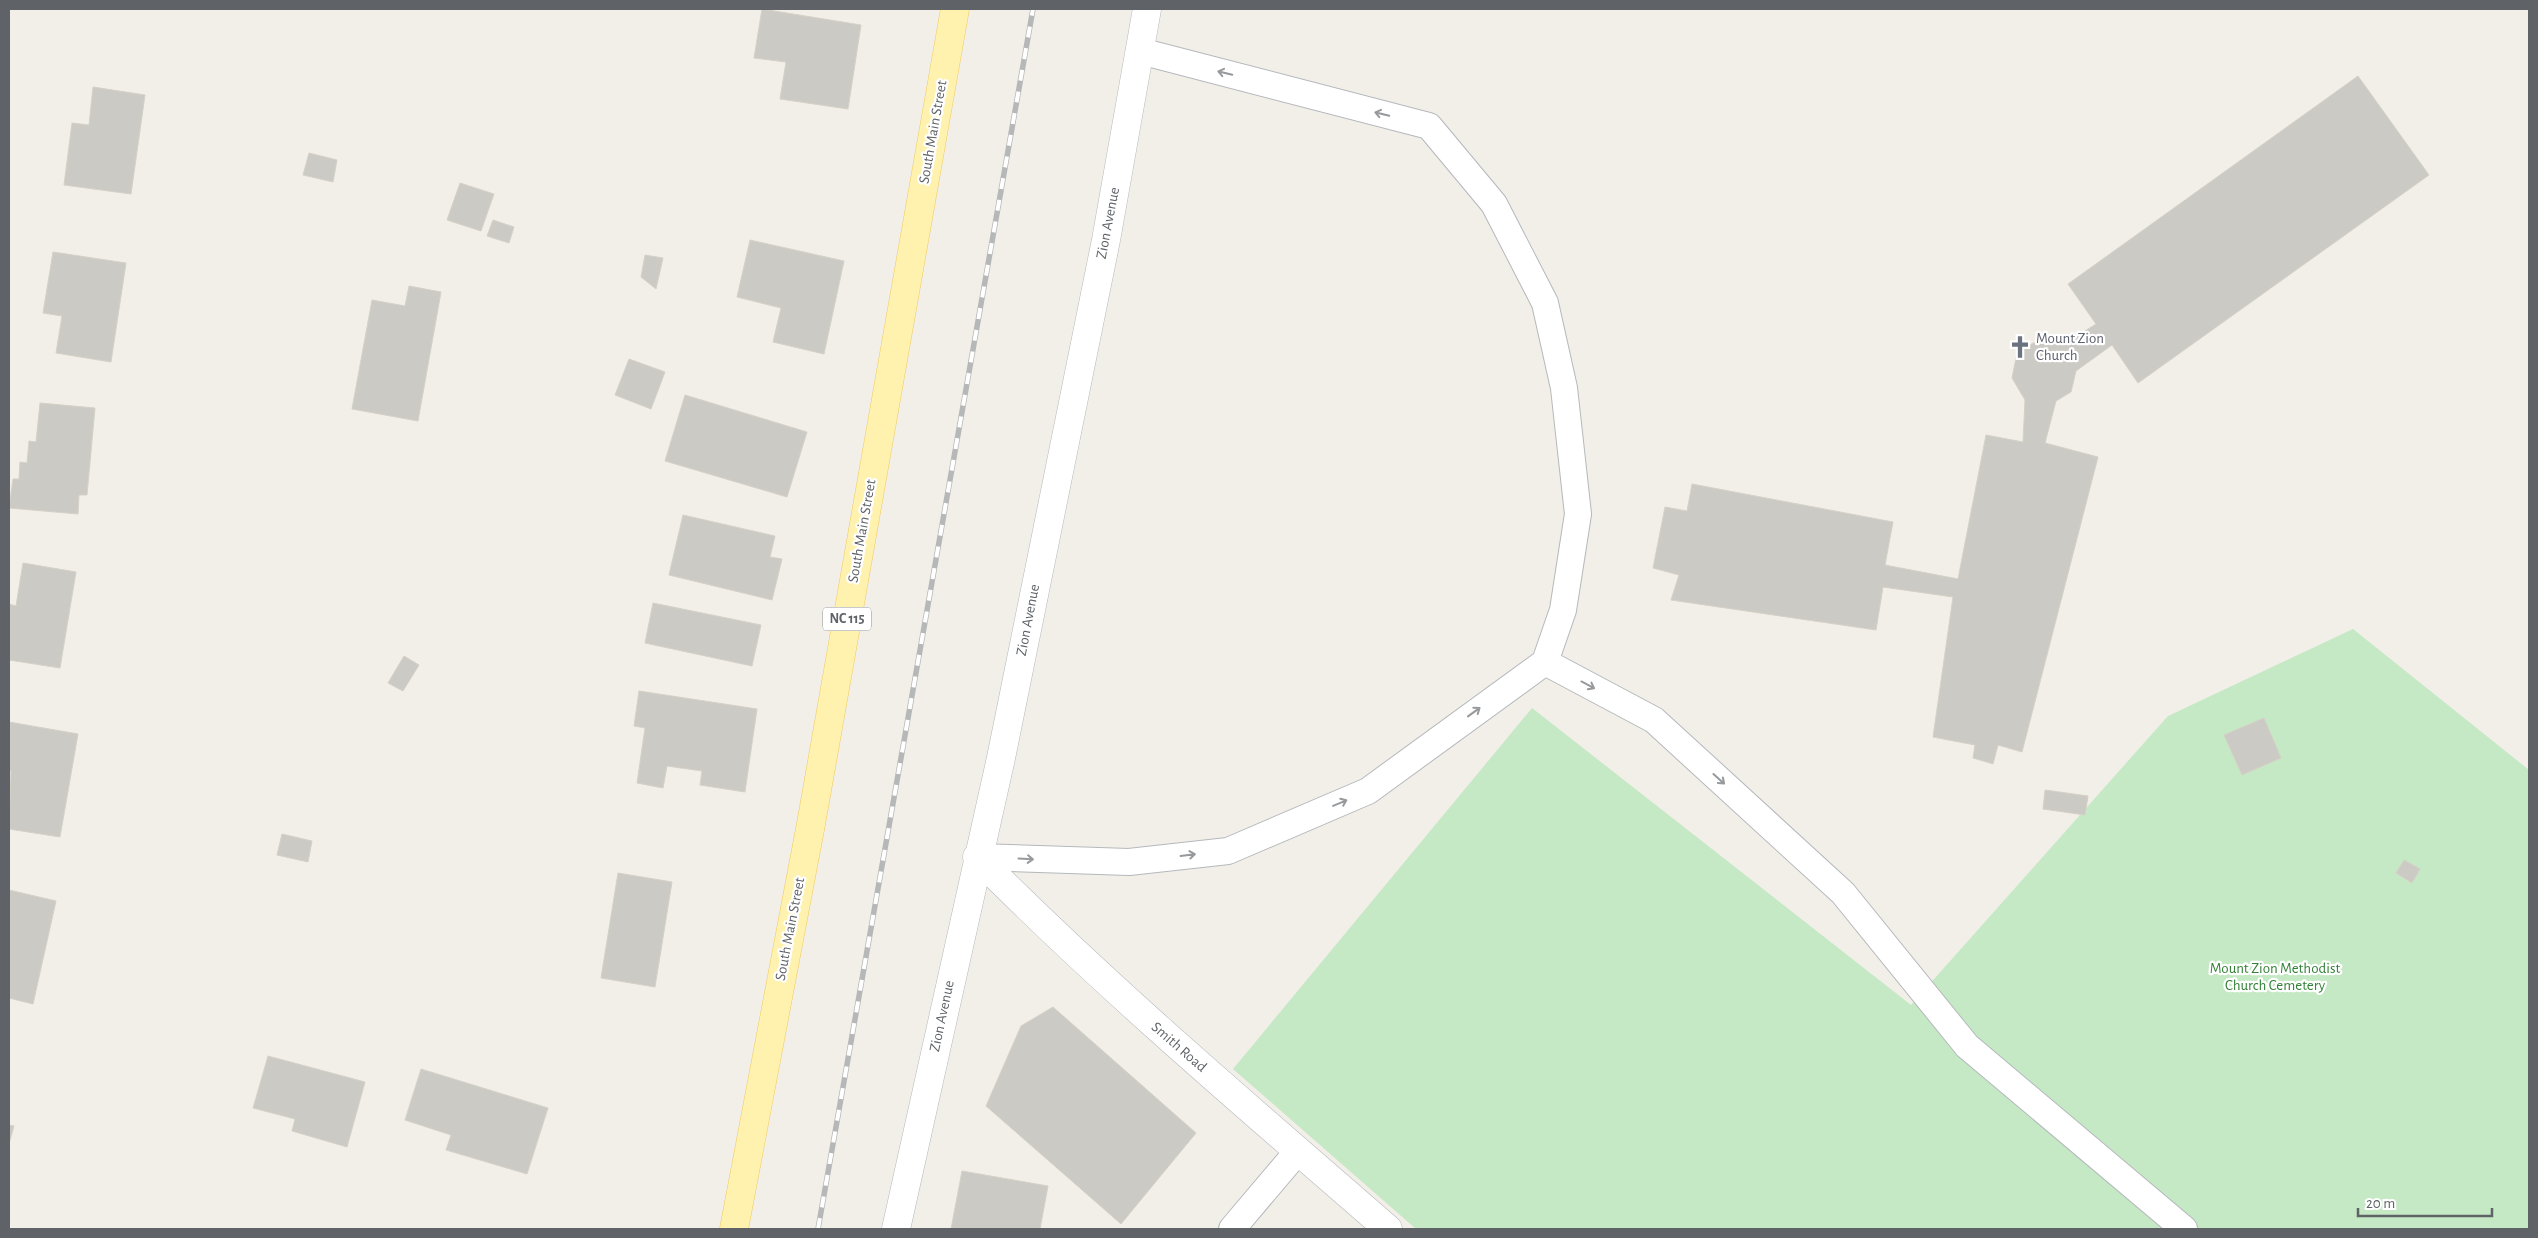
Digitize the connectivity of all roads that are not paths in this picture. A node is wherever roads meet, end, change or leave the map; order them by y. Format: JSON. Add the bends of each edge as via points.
{"nodes":[{"id":1,"x":955,"y":9,"type":"edge"},
{"id":2,"x":1147,"y":9,"type":"edge"},
{"id":3,"x":1140,"y":52,"type":"junction"},
{"id":4,"x":1545,"y":662,"type":"junction"},
{"id":5,"x":977,"y":857,"type":"junction"},
{"id":6,"x":1298,"y":1151,"type":"junction"},
{"id":7,"x":734,"y":1229,"type":"edge"},
{"id":8,"x":896,"y":1229,"type":"edge"},
{"id":9,"x":1232,"y":1229,"type":"edge"},
{"id":10,"x":1388,"y":1229,"type":"edge"},
{"id":11,"x":2184,"y":1229,"type":"edge"}],
"edges":[{"from":1,"to":7,"type":"main road","name":"South Main Street","number":"NC 115","via":[[810,824]]},
{"from":2,"to":3,"type":"street","name":"Zion Avenue"},
{"from":4,"to":3,"type":"lane","one_way":true,"via":[[1563,610],[1578,514],[1564,388],[1544,303],[1494,204],[1429,126]]},
{"from":3,"to":5,"type":"street","name":"Zion Avenue","via":[[1100,269],[1001,758]]},
{"from":5,"to":4,"type":"lane","one_way":true,"via":[[1129,862],[1228,851],[1368,791]]},
{"from":4,"to":11,"type":"lane","one_way":true,"via":[[1654,720],[1843,893],[1967,1046]]},
{"from":5,"to":6,"type":"street","name":"Smith Road","via":[[1051,932]]},
{"from":5,"to":8,"type":"street","name":"Zion Avenue"},
{"from":6,"to":9,"type":"lane"},
{"from":6,"to":10,"type":"street","name":"Smith Road"}]}
